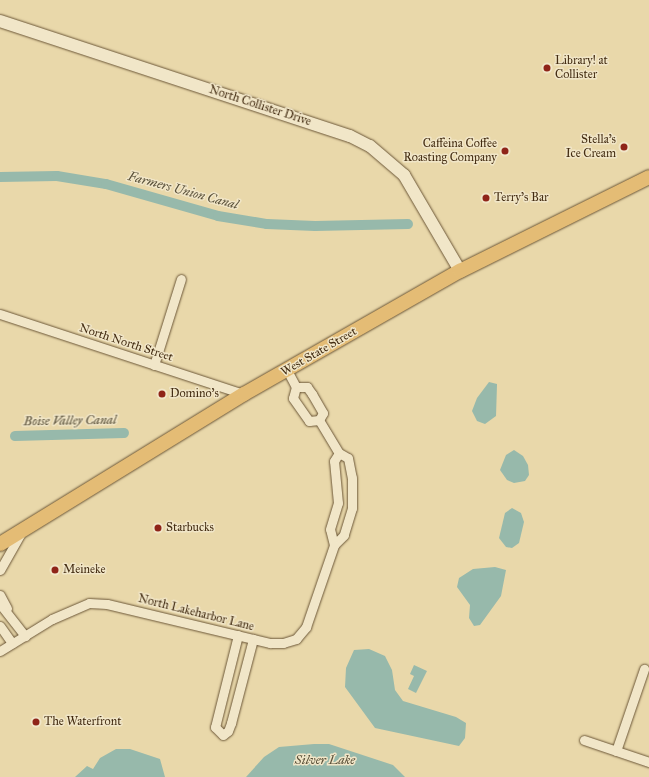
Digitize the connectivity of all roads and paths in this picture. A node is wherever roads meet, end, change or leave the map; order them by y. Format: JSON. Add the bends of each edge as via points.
{"nodes":[{"id":1,"x":0,"y":21,"type":"edge"},
{"id":2,"x":649,"y":177,"type":"edge"},
{"id":3,"x":460,"y":271,"type":"junction"},
{"id":4,"x":181,"y":279,"type":"dead end"},
{"id":5,"x":0,"y":314,"type":"edge"},
{"id":6,"x":154,"y":364,"type":"junction"},
{"id":7,"x":287,"y":370,"type":"junction"},
{"id":8,"x":296,"y":387,"type":"junction"},
{"id":9,"x":244,"y":394,"type":"junction"},
{"id":10,"x":319,"y":420,"type":"junction"},
{"id":11,"x":339,"y":453,"type":"junction"},
{"id":12,"x":22,"y":531,"type":"junction"},
{"id":13,"x":0,"y":544,"type":"edge"},
{"id":14,"x":334,"y":544,"type":"junction"},
{"id":15,"x":0,"y":570,"type":"edge"},
{"id":16,"x":0,"y":595,"type":"edge"},
{"id":17,"x":0,"y":604,"type":"edge"},
{"id":18,"x":12,"y":616,"type":"junction"},
{"id":19,"x":0,"y":626,"type":"edge"},
{"id":20,"x":238,"y":635,"type":"junction"},
{"id":21,"x":25,"y":636,"type":"junction"},
{"id":22,"x":253,"y":639,"type":"junction"},
{"id":23,"x":12,"y":644,"type":"junction"},
{"id":24,"x":0,"y":651,"type":"edge"},
{"id":25,"x":644,"y":669,"type":"dead end"},
{"id":26,"x":584,"y":740,"type":"dead end"},
{"id":27,"x":616,"y":751,"type":"junction"},
{"id":28,"x":649,"y":762,"type":"edge"}],
"edges":[{"from":1,"to":3,"type":"street","name":"North Collister Drive","via":[[350,136],[370,146],[404,175]]},
{"from":2,"to":3,"type":"main road","name":"West State Street"},
{"from":3,"to":7,"type":"main road","name":"West State Street"},
{"from":4,"to":6,"type":"street"},
{"from":5,"to":6,"type":"street","name":"North North Street"},
{"from":6,"to":9,"type":"street","name":"North North Street"},
{"from":7,"to":8,"type":"street"},
{"from":7,"to":9,"type":"main road","name":"West State Street"},
{"from":8,"to":10,"type":"street","name":"North Lakeharbor Lane","via":[[306,387],[312,394],[323,413]]},
{"from":8,"to":10,"type":"street","via":[[293,398],[309,421]]},
{"from":9,"to":12,"type":"main road","name":"West State Street"},
{"from":10,"to":11,"type":"street","name":"North Lakeharbor Lane"},
{"from":11,"to":14,"type":"street","name":"North Lakeharbor Lane","via":[[334,462],[338,503],[330,529]]},
{"from":11,"to":14,"type":"street","name":"North Lakeharbor Lane","via":[[348,458],[352,478],[352,508],[344,534]]},
{"from":12,"to":13,"type":"main road","name":"West State Street"},
{"from":12,"to":15,"type":"street"},
{"from":14,"to":22,"type":"street","name":"North Lakeharbor Lane","via":[[306,627],[296,639],[283,643]]},
{"from":16,"to":18,"type":"street"},
{"from":17,"to":18,"type":"street"},
{"from":18,"to":21,"type":"street"},
{"from":19,"to":23,"type":"street"},
{"from":20,"to":21,"type":"street","name":"North Lakeharbor Lane","via":[[107,604],[89,603],[68,611]]},
{"from":20,"to":22,"type":"street","name":"North Lakeharbor Lane"},
{"from":20,"to":22,"type":"street","via":[[215,727],[223,735],[231,723]]},
{"from":21,"to":23,"type":"street","name":"North Lakeharbor Lane"},
{"from":23,"to":24,"type":"street","name":"North Lakeharbor Lane"},
{"from":25,"to":27,"type":"street"},
{"from":26,"to":27,"type":"street"},
{"from":27,"to":28,"type":"street"}]}
